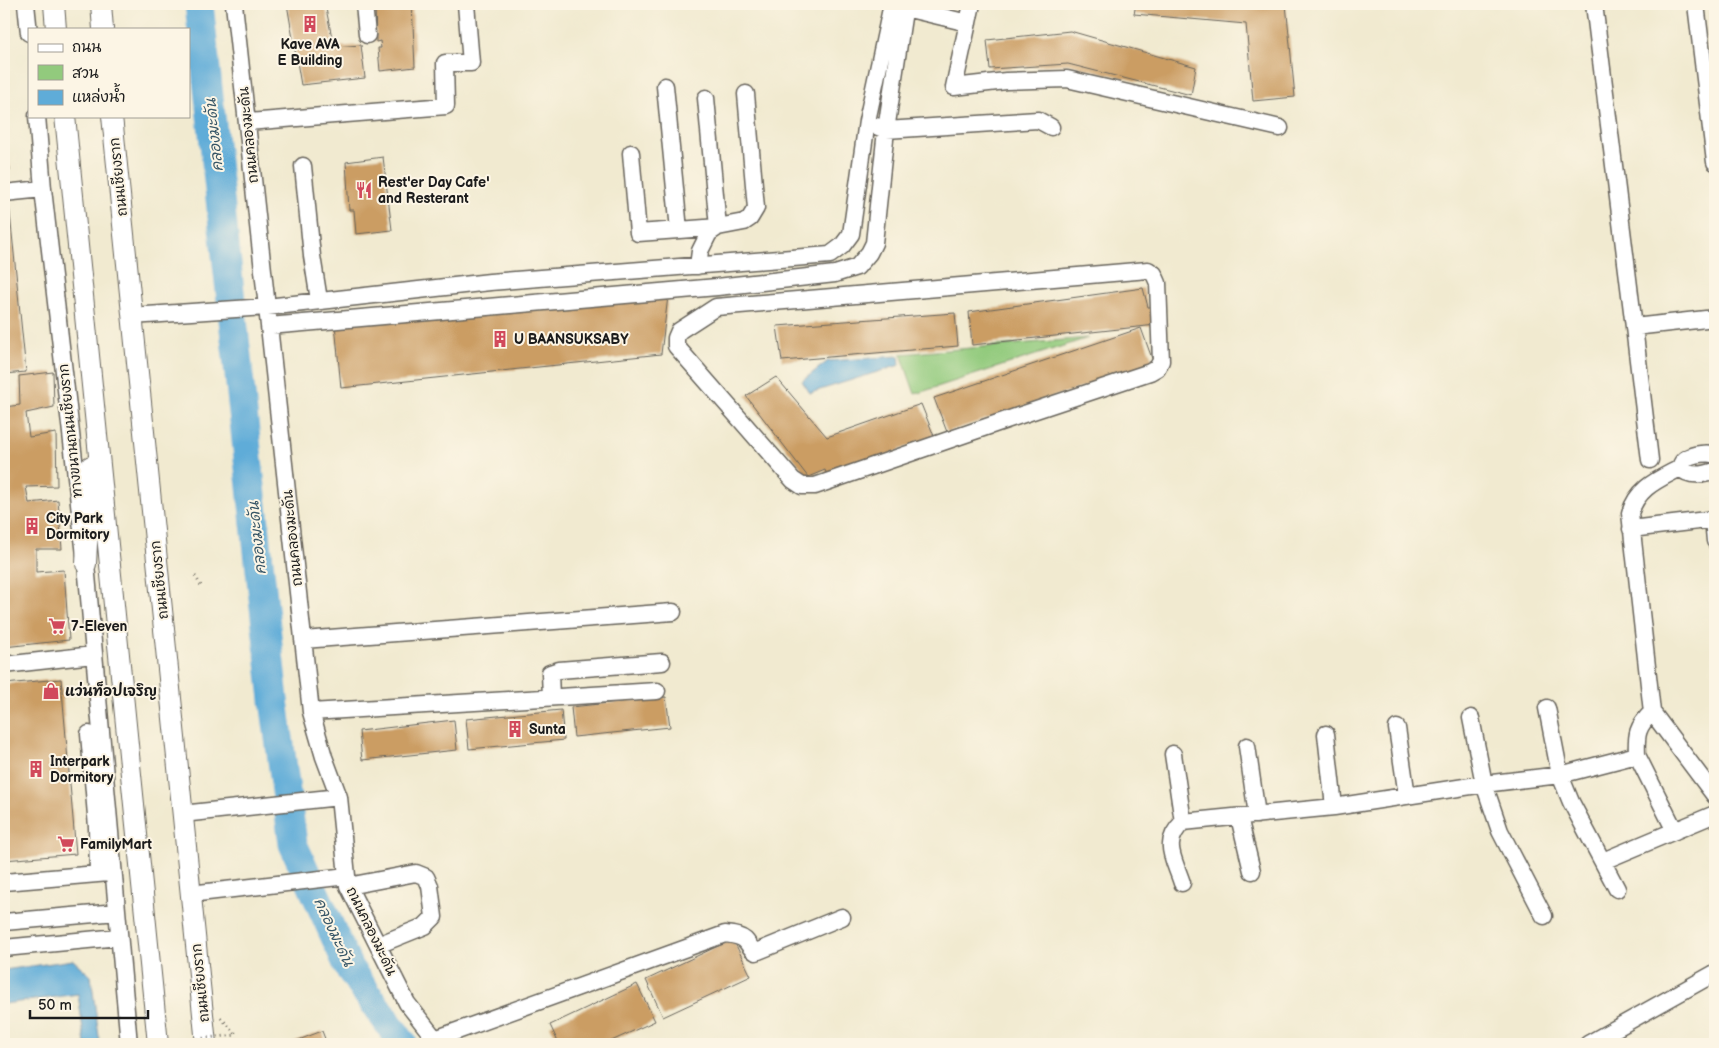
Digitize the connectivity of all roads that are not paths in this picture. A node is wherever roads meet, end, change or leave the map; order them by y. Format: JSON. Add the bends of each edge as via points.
{"nodes":[{"id":1,"x":26,"y":4,"type":"edge"},
{"id":2,"x":54,"y":4,"type":"edge"},
{"id":3,"x":101,"y":4,"type":"edge"},
{"id":4,"x":234,"y":4,"type":"edge"},
{"id":5,"x":364,"y":4,"type":"edge"},
{"id":6,"x":466,"y":4,"type":"edge"},
{"id":7,"x":972,"y":4,"type":"edge"},
{"id":8,"x":1594,"y":4,"type":"edge"},
{"id":9,"x":1696,"y":4,"type":"edge"},
{"id":10,"x":899,"y":5,"type":"edge"},
{"id":11,"x":968,"y":22,"type":"junction"},
{"id":12,"x":28,"y":28,"type":"edge"},
{"id":13,"x":56,"y":28,"type":"edge"},
{"id":14,"x":103,"y":28,"type":"edge"},
{"id":15,"x":367,"y":35,"type":"dead end"},
{"id":16,"x":665,"y":86,"type":"dead end"},
{"id":17,"x":746,"y":94,"type":"dead end"},
{"id":18,"x":706,"y":98,"type":"dead end"},
{"id":19,"x":37,"y":118,"type":"edge"},
{"id":20,"x":65,"y":118,"type":"edge"},
{"id":21,"x":112,"y":118,"type":"edge"},
{"id":22,"x":867,"y":121,"type":"junction"},
{"id":23,"x":247,"y":122,"type":"junction"},
{"id":24,"x":1051,"y":126,"type":"dead end"},
{"id":25,"x":1280,"y":128,"type":"dead end"},
{"id":26,"x":886,"y":130,"type":"junction"},
{"id":27,"x":631,"y":153,"type":"dead end"},
{"id":28,"x":1715,"y":162,"type":"edge"},
{"id":29,"x":303,"y":166,"type":"dead end"},
{"id":30,"x":43,"y":188,"type":"junction"},
{"id":31,"x":4,"y":193,"type":"edge"},
{"id":32,"x":718,"y":227,"type":"junction"},
{"id":33,"x":679,"y":230,"type":"junction"},
{"id":34,"x":851,"y":234,"type":"junction"},
{"id":35,"x":874,"y":243,"type":"junction"},
{"id":36,"x":830,"y":255,"type":"junction"},
{"id":37,"x":716,"y":265,"type":"junction"},
{"id":38,"x":698,"y":266,"type":"junction"},
{"id":39,"x":835,"y":274,"type":"junction"},
{"id":40,"x":716,"y":287,"type":"junction"},
{"id":41,"x":319,"y":300,"type":"junction"},
{"id":42,"x":262,"y":307,"type":"junction"},
{"id":43,"x":716,"y":307,"type":"junction"},
{"id":44,"x":132,"y":316,"type":"junction"},
{"id":45,"x":1715,"y":318,"type":"edge"},
{"id":46,"x":269,"y":326,"type":"junction"},
{"id":47,"x":1634,"y":326,"type":"junction"},
{"id":48,"x":63,"y":371,"type":"junction"},
{"id":49,"x":93,"y":378,"type":"junction"},
{"id":50,"x":1715,"y":455,"type":"edge"},
{"id":51,"x":1650,"y":460,"type":"dead end"},
{"id":52,"x":1680,"y":468,"type":"junction"},
{"id":53,"x":1715,"y":471,"type":"edge"},
{"id":54,"x":1714,"y":519,"type":"edge"},
{"id":55,"x":1631,"y":529,"type":"junction"},
{"id":56,"x":1715,"y":541,"type":"edge"},
{"id":57,"x":86,"y":564,"type":"junction"},
{"id":58,"x":673,"y":612,"type":"dead end"},
{"id":59,"x":303,"y":640,"type":"junction"},
{"id":60,"x":88,"y":656,"type":"junction"},
{"id":61,"x":662,"y":662,"type":"dead end"},
{"id":62,"x":4,"y":666,"type":"edge"},
{"id":63,"x":657,"y":691,"type":"dead end"},
{"id":64,"x":551,"y":698,"type":"junction"},
{"id":65,"x":1547,"y":708,"type":"dead end"},
{"id":66,"x":311,"y":712,"type":"junction"},
{"id":67,"x":1652,"y":712,"type":"junction"},
{"id":68,"x":1471,"y":718,"type":"dead end"},
{"id":69,"x":1397,"y":728,"type":"dead end"},
{"id":70,"x":1326,"y":734,"type":"dead end"},
{"id":71,"x":1247,"y":746,"type":"dead end"},
{"id":72,"x":1173,"y":754,"type":"dead end"},
{"id":73,"x":1637,"y":755,"type":"junction"},
{"id":74,"x":1560,"y":775,"type":"junction"},
{"id":75,"x":1484,"y":784,"type":"junction"},
{"id":76,"x":1408,"y":796,"type":"junction"},
{"id":77,"x":1715,"y":796,"type":"edge"},
{"id":78,"x":334,"y":798,"type":"junction"},
{"id":79,"x":1334,"y":807,"type":"junction"},
{"id":80,"x":182,"y":814,"type":"junction"},
{"id":81,"x":1715,"y":814,"type":"edge"},
{"id":82,"x":1256,"y":815,"type":"junction"},
{"id":83,"x":1239,"y":817,"type":"junction"},
{"id":84,"x":1183,"y":822,"type":"junction"},
{"id":85,"x":1675,"y":831,"type":"junction"},
{"id":86,"x":1603,"y":861,"type":"junction"},
{"id":87,"x":1252,"y":871,"type":"dead end"},
{"id":88,"x":106,"y":873,"type":"junction"},
{"id":89,"x":342,"y":880,"type":"junction"},
{"id":90,"x":4,"y":882,"type":"edge"},
{"id":91,"x":1182,"y":883,"type":"dead end"},
{"id":92,"x":1617,"y":889,"type":"dead end"},
{"id":93,"x":190,"y":894,"type":"junction"},
{"id":94,"x":117,"y":912,"type":"junction"},
{"id":95,"x":1544,"y":916,"type":"dead end"},
{"id":96,"x":842,"y":917,"type":"dead end"},
{"id":97,"x":4,"y":922,"type":"edge"},
{"id":98,"x":119,"y":936,"type":"junction"},
{"id":99,"x":378,"y":945,"type":"junction"},
{"id":100,"x":4,"y":948,"type":"edge"},
{"id":101,"x":1715,"y":973,"type":"edge"},
{"id":102,"x":437,"y":1041,"type":"edge"},
{"id":103,"x":129,"y":1044,"type":"edge"},
{"id":104,"x":158,"y":1044,"type":"edge"},
{"id":105,"x":206,"y":1044,"type":"edge"},
{"id":106,"x":1588,"y":1044,"type":"edge"}],
"edges":[{"from":1,"to":12,"type":"street"},
{"from":2,"to":13,"type":"main road"},
{"from":3,"to":14,"type":"main road"},
{"from":4,"to":23,"type":"street","name":"ถนนคลองมะดัน"},
{"from":5,"to":15,"type":"street"},
{"from":6,"to":23,"type":"street","via":[[470,63],[445,63],[446,106]]},
{"from":7,"to":11,"type":"street"},
{"from":8,"to":47,"type":"street"},
{"from":9,"to":28,"type":"street"},
{"from":10,"to":11,"type":"street"},
{"from":10,"to":22,"type":"street"},
{"from":10,"to":26,"type":"street"},
{"from":11,"to":25,"type":"street","via":[[954,87],[1067,79]]},
{"from":16,"to":33,"type":"street"},
{"from":17,"to":32,"type":"street","via":[[756,208],[744,222]]},
{"from":18,"to":32,"type":"street"},
{"from":19,"to":30,"type":"street","name":"ทางขนานถนนเชียงราก"},
{"from":20,"to":49,"type":"main road"},
{"from":21,"to":44,"type":"main road","name":"ถนนเชียงราก"},
{"from":22,"to":26,"type":"street"},
{"from":22,"to":34,"type":"street"},
{"from":23,"to":42,"type":"street","name":"ถนนคลองมะดัน"},
{"from":24,"to":26,"type":"street","via":[[1038,120]]},
{"from":26,"to":35,"type":"street"},
{"from":27,"to":33,"type":"street","via":[[638,233]]},
{"from":29,"to":41,"type":"street"},
{"from":30,"to":31,"type":"street"},
{"from":30,"to":48,"type":"street","name":"ทางขนานถนนเชียงราก"},
{"from":32,"to":33,"type":"street"},
{"from":32,"to":38,"type":"street","via":[[704,239]]},
{"from":34,"to":35,"type":"street"},
{"from":34,"to":36,"type":"street"},
{"from":35,"to":39,"type":"street","via":[[857,267]]},
{"from":36,"to":37,"type":"street"},
{"from":36,"to":39,"type":"street"},
{"from":37,"to":38,"type":"street"},
{"from":37,"to":40,"type":"street"},
{"from":38,"to":41,"type":"street","via":[[490,282]]},
{"from":39,"to":40,"type":"street"},
{"from":40,"to":43,"type":"street"},
{"from":40,"to":46,"type":"street"},
{"from":41,"to":42,"type":"street"},
{"from":42,"to":44,"type":"street"},
{"from":42,"to":46,"type":"street","name":"ถนนคลองมะดัน"},
{"from":43,"to":43,"type":"street","via":[[1148,270],[1158,283],[1161,362],[1150,372],[815,486],[802,486],[793,480],[676,346],[679,331]]},
{"from":44,"to":80,"type":"main road","name":"ถนนเชียงราก"},
{"from":45,"to":47,"type":"street"},
{"from":46,"to":59,"type":"street","name":"ถนนคลองมะดัน"},
{"from":47,"to":51,"type":"street"},
{"from":48,"to":57,"type":"street","name":"ทางขนานถนนเชียงราก"},
{"from":48,"to":60,"type":"street","via":[[55,373]]},
{"from":49,"to":57,"type":"main road"},
{"from":49,"to":104,"type":"main road"},
{"from":50,"to":52,"type":"street","via":[[1688,457]]},
{"from":52,"to":53,"type":"street","via":[[1690,475]]},
{"from":52,"to":55,"type":"street","via":[[1649,484],[1632,504]]},
{"from":54,"to":55,"type":"street"},
{"from":54,"to":56,"type":"street"},
{"from":55,"to":67,"type":"street"},
{"from":57,"to":60,"type":"street","name":"ทางขนานถนนเชียงราก"},
{"from":58,"to":59,"type":"street"},
{"from":59,"to":66,"type":"street","name":"ถนนคลองมะดัน"},
{"from":60,"to":62,"type":"street"},
{"from":60,"to":88,"type":"street","name":"ทางขนานถนนเชียงราก"},
{"from":61,"to":64,"type":"street","via":[[559,670],[550,673]]},
{"from":63,"to":64,"type":"street"},
{"from":64,"to":66,"type":"street"},
{"from":65,"to":74,"type":"street"},
{"from":66,"to":78,"type":"street","name":"ถนนคลองมะดัน"},
{"from":67,"to":73,"type":"street","via":[[1637,732]]},
{"from":67,"to":77,"type":"street"},
{"from":68,"to":75,"type":"street"},
{"from":69,"to":76,"type":"street"},
{"from":70,"to":79,"type":"street"},
{"from":71,"to":82,"type":"street"},
{"from":72,"to":84,"type":"street"},
{"from":73,"to":74,"type":"street"},
{"from":73,"to":85,"type":"street"},
{"from":74,"to":75,"type":"street"},
{"from":74,"to":86,"type":"street","via":[[1577,815]]},
{"from":75,"to":76,"type":"street"},
{"from":75,"to":95,"type":"street","via":[[1500,831]]},
{"from":76,"to":79,"type":"street"},
{"from":78,"to":80,"type":"street"},
{"from":78,"to":89,"type":"street","name":"ถนนคลองมะดัน"},
{"from":79,"to":82,"type":"street"},
{"from":80,"to":93,"type":"main road","name":"ถนนเชียงราก"},
{"from":81,"to":85,"type":"street"},
{"from":82,"to":83,"type":"street"},
{"from":83,"to":84,"type":"street"},
{"from":83,"to":87,"type":"street"},
{"from":84,"to":91,"type":"street","via":[[1174,831],[1170,844]]},
{"from":85,"to":86,"type":"street"},
{"from":86,"to":92,"type":"street"},
{"from":88,"to":90,"type":"street"},
{"from":88,"to":94,"type":"street","name":"ทางขนานถนนเชียงราก"},
{"from":89,"to":93,"type":"street"},
{"from":89,"to":99,"type":"street","name":"ถนนคลองมะดัน"},
{"from":89,"to":99,"type":"street","via":[[416,873],[426,876],[434,917],[425,926]]},
{"from":93,"to":105,"type":"main road","name":"ถนนเชียงราก"},
{"from":94,"to":97,"type":"street"},
{"from":94,"to":98,"type":"street","name":"ทางขนานถนนเชียงราก"},
{"from":96,"to":102,"type":"street","via":[[756,952],[745,940],[725,934]]},
{"from":98,"to":100,"type":"street"},
{"from":98,"to":103,"type":"street","name":"ทางขนานถนนเชียงราก"},
{"from":99,"to":102,"type":"street","name":"ถนนคลองมะดัน","via":[[407,1003]]},
{"from":101,"to":106,"type":"street"}]}
